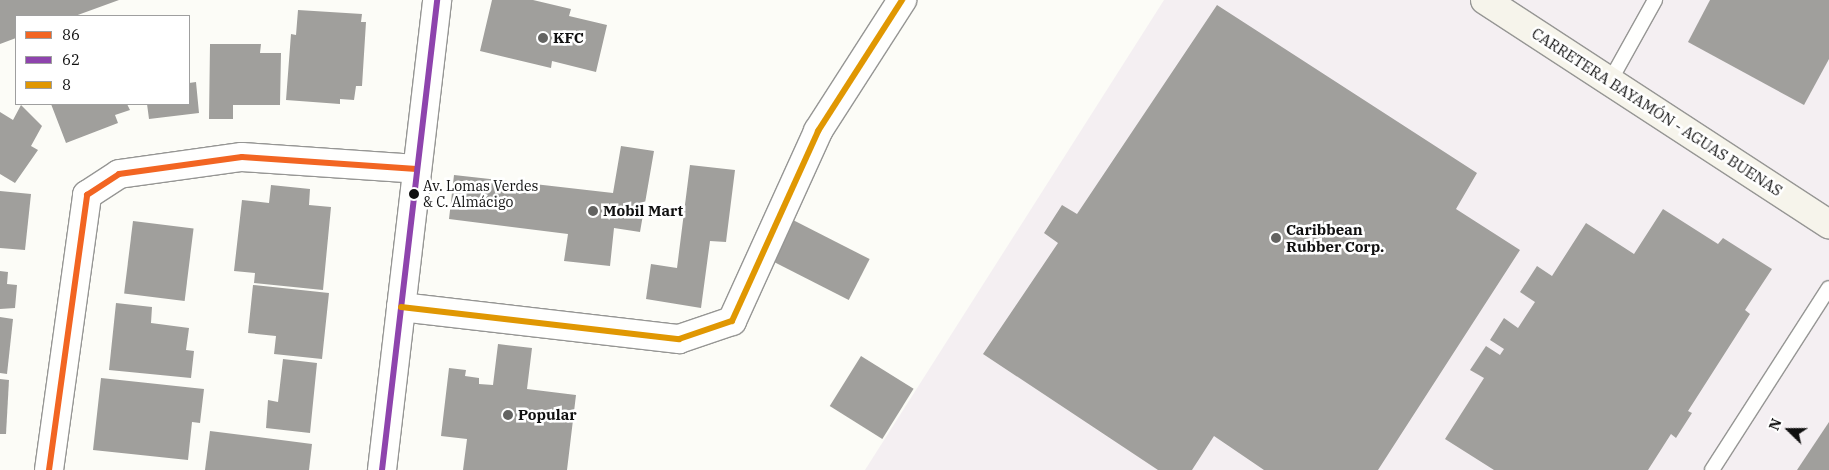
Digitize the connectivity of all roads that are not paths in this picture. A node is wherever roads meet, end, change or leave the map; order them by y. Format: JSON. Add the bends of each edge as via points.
{"nodes":[{"id":1,"x":437,"y":0,"type":"edge"},
{"id":2,"x":902,"y":0,"type":"edge"},
{"id":3,"x":1485,"y":0,"type":"edge"},
{"id":4,"x":1656,"y":0,"type":"edge"},
{"id":5,"x":1610,"y":81,"type":"junction"},
{"id":6,"x":417,"y":169,"type":"junction"},
{"id":7,"x":1829,"y":224,"type":"edge"},
{"id":8,"x":1829,"y":288,"type":"edge"},
{"id":9,"x":401,"y":307,"type":"junction"},
{"id":10,"x":49,"y":470,"type":"edge"},
{"id":11,"x":382,"y":470,"type":"edge"},
{"id":12,"x":1712,"y":470,"type":"edge"}],
"edges":[{"from":1,"to":6,"type":"street"},
{"from":2,"to":9,"type":"street","via":[[818,131],[732,320],[679,339]]},
{"from":3,"to":5,"type":"main road","name":"CARRETERA BAYAMÓN - AGUAS BUENAS"},
{"from":4,"to":5,"type":"lane"},
{"from":5,"to":7,"type":"main road","name":"CARRETERA BAYAMÓN - AGUAS BUENAS"},
{"from":6,"to":9,"type":"street"},
{"from":6,"to":10,"type":"street","via":[[242,157],[119,174],[88,194]]},
{"from":8,"to":12,"type":"lane"},
{"from":9,"to":11,"type":"street"}]}
